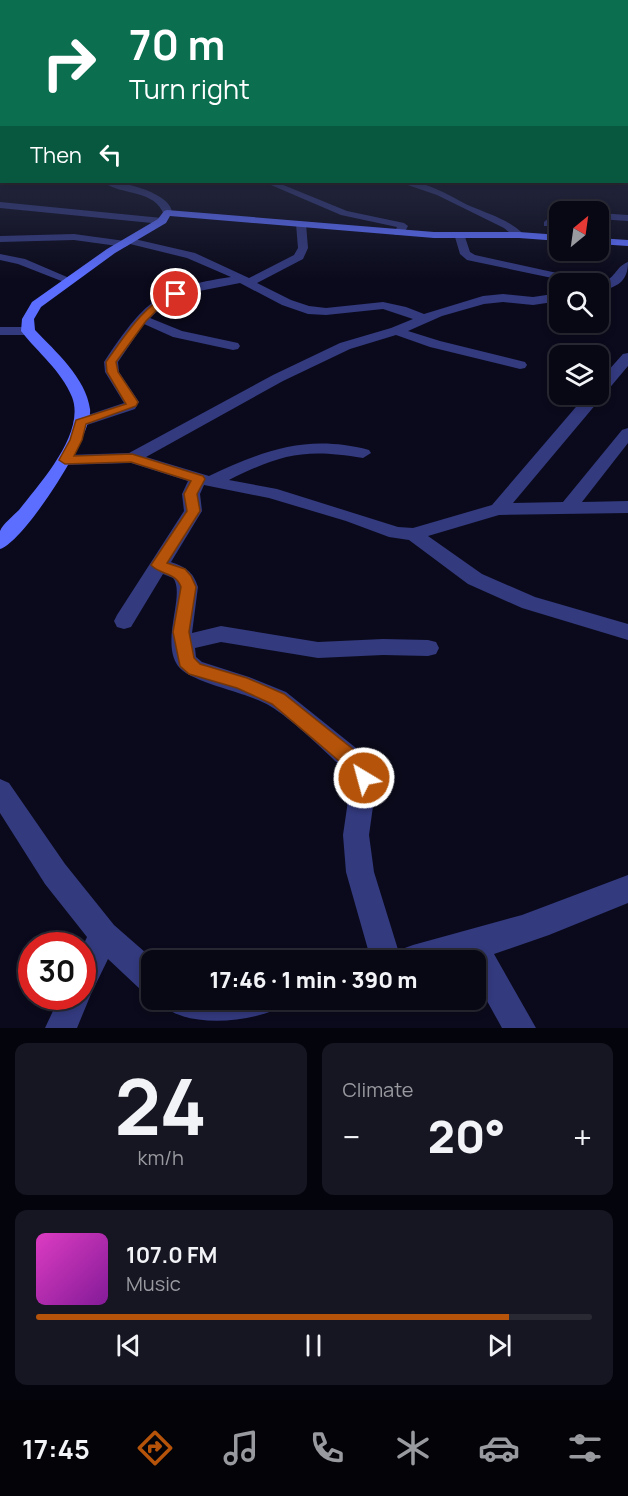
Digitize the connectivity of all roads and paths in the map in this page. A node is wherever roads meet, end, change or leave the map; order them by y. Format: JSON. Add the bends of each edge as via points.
{"nodes":[{"id":1,"x":112,"y":183,"type":"edge"},
{"id":2,"x":147,"y":183,"type":"edge"},
{"id":3,"x":274,"y":183,"type":"edge"},
{"id":4,"x":407,"y":183,"type":"edge"},
{"id":5,"x":133,"y":189,"type":"junction"},
{"id":6,"x":0,"y":205,"type":"edge"},
{"id":7,"x":165,"y":217,"type":"junction"},
{"id":8,"x":609,"y":217,"type":"edge"},
{"id":9,"x":628,"y":218,"type":"edge"},
{"id":10,"x":301,"y":224,"type":"junction"},
{"id":11,"x":399,"y":233,"type":"junction"},
{"id":12,"x":519,"y":235,"type":"junction"},
{"id":13,"x":460,"y":237,"type":"junction"},
{"id":14,"x":549,"y":237,"type":"edge"},
{"id":15,"x":0,"y":239,"type":"edge"},
{"id":16,"x":609,"y":242,"type":"edge"},
{"id":17,"x":128,"y":243,"type":"junction"},
{"id":18,"x":628,"y":243,"type":"edge"},
{"id":19,"x":0,"y":257,"type":"edge"},
{"id":20,"x":628,"y":265,"type":"edge"},
{"id":21,"x":549,"y":274,"type":"edge"},
{"id":22,"x":68,"y":280,"type":"junction"},
{"id":23,"x":245,"y":281,"type":"junction"},
{"id":24,"x":615,"y":283,"type":"junction"},
{"id":25,"x":609,"y":285,"type":"edge"},
{"id":26,"x":628,"y":290,"type":"edge"},
{"id":27,"x":549,"y":299,"type":"edge"},
{"id":28,"x":142,"y":319,"type":"junction"},
{"id":29,"x":424,"y":319,"type":"junction"},
{"id":30,"x":0,"y":331,"type":"edge"},
{"id":31,"x":27,"y":331,"type":"junction"},
{"id":32,"x":396,"y":331,"type":"junction"},
{"id":33,"x":233,"y":346,"type":"dead end"},
{"id":34,"x":628,"y":357,"type":"edge"},
{"id":35,"x":520,"y":365,"type":"dead end"},
{"id":36,"x":609,"y":379,"type":"edge"},
{"id":37,"x":586,"y":405,"type":"edge"},
{"id":38,"x":81,"y":422,"type":"junction"},
{"id":39,"x":628,"y":433,"type":"edge"},
{"id":40,"x":363,"y":453,"type":"dead end"},
{"id":41,"x":132,"y":458,"type":"junction"},
{"id":42,"x":65,"y":460,"type":"junction"},
{"id":43,"x":205,"y":480,"type":"junction"},
{"id":44,"x":628,"y":507,"type":"edge"},
{"id":45,"x":498,"y":508,"type":"junction"},
{"id":46,"x":568,"y":508,"type":"junction"},
{"id":47,"x":413,"y":534,"type":"junction"},
{"id":48,"x":1,"y":540,"type":"edge"},
{"id":49,"x":158,"y":565,"type":"junction"},
{"id":50,"x":124,"y":621,"type":"dead end"},
{"id":51,"x":628,"y":632,"type":"edge"},
{"id":52,"x":183,"y":643,"type":"junction"},
{"id":53,"x":428,"y":648,"type":"dead end"},
{"id":54,"x":0,"y":790,"type":"edge"},
{"id":55,"x":628,"y":889,"type":"edge"},
{"id":56,"x":104,"y":935,"type":"junction"},
{"id":57,"x":473,"y":947,"type":"junction"},
{"id":58,"x":383,"y":950,"type":"edge"},
{"id":59,"x":459,"y":950,"type":"edge"},
{"id":60,"x":96,"y":952,"type":"edge"},
{"id":61,"x":141,"y":969,"type":"edge"},
{"id":62,"x":69,"y":1010,"type":"edge"},
{"id":63,"x":189,"y":1010,"type":"edge"},
{"id":64,"x":223,"y":1010,"type":"edge"},
{"id":65,"x":61,"y":1028,"type":"edge"},
{"id":66,"x":520,"y":1028,"type":"edge"}],
"edges":[{"from":1,"to":5,"type":"street"},
{"from":2,"to":5,"type":"street"},
{"from":3,"to":11,"type":"street","via":[[344,213],[403,226]]},
{"from":4,"to":12,"type":"street","via":[[440,193]]},
{"from":5,"to":7,"type":"street","via":[[156,196],[167,207]]},
{"from":6,"to":7,"type":"street"},
{"from":7,"to":10,"type":"street"},
{"from":7,"to":17,"type":"street"},
{"from":8,"to":9,"type":"street"},
{"from":10,"to":11,"type":"street"},
{"from":10,"to":23,"type":"street","via":[[303,248],[298,257]]},
{"from":11,"to":13,"type":"street"},
{"from":12,"to":13,"type":"street"},
{"from":12,"to":14,"type":"street"},
{"from":13,"to":21,"type":"street","via":[[465,254],[471,258]]},
{"from":15,"to":17,"type":"street","via":[[74,237]]},
{"from":16,"to":18,"type":"street"},
{"from":17,"to":22,"type":"street"},
{"from":17,"to":23,"type":"street","via":[[173,249]]},
{"from":19,"to":22,"type":"street"},
{"from":20,"to":24,"type":"street"},
{"from":22,"to":31,"type":"street","via":[[36,305]]},
{"from":23,"to":28,"type":"street","via":[[196,287],[176,294],[160,301]]},
{"from":23,"to":29,"type":"street","via":[[286,303],[307,309],[338,312],[376,305],[402,309]]},
{"from":24,"to":25,"type":"street"},
{"from":24,"to":26,"type":"street"},
{"from":27,"to":29,"type":"street","via":[[483,300]]},
{"from":28,"to":33,"type":"street","via":[[178,334]]},
{"from":28,"to":38,"type":"street","via":[[111,362],[112,372],[132,402],[130,406]]},
{"from":29,"to":32,"type":"street"},
{"from":30,"to":31,"type":"street"},
{"from":31,"to":38,"type":"street","via":[[73,383],[83,411]]},
{"from":32,"to":35,"type":"street"},
{"from":32,"to":41,"type":"street","via":[[345,346],[278,378]]},
{"from":34,"to":36,"type":"street"},
{"from":37,"to":45,"type":"street"},
{"from":38,"to":42,"type":"street"},
{"from":39,"to":46,"type":"street"},
{"from":40,"to":43,"type":"street","via":[[323,447],[287,449]]},
{"from":41,"to":42,"type":"street"},
{"from":41,"to":43,"type":"street"},
{"from":42,"to":48,"type":"street"},
{"from":43,"to":47,"type":"street","via":[[281,496],[396,533]]},
{"from":43,"to":49,"type":"street","via":[[190,494],[193,511]]},
{"from":44,"to":46,"type":"street"},
{"from":45,"to":46,"type":"street"},
{"from":45,"to":47,"type":"street"},
{"from":47,"to":51,"type":"street","via":[[474,579],[529,603]]},
{"from":49,"to":50,"type":"street"},
{"from":49,"to":52,"type":"street","via":[[180,573],[186,580]]},
{"from":52,"to":53,"type":"street","via":[[221,634],[318,650]]},
{"from":52,"to":58,"type":"street","via":[[186,661],[195,669],[241,682],[278,699],[352,760],[364,778],[356,835],[360,872]]},
{"from":54,"to":56,"type":"street","via":[[55,874]]},
{"from":55,"to":57,"type":"street","via":[[568,915]]},
{"from":56,"to":60,"type":"street"},
{"from":56,"to":61,"type":"street"},
{"from":57,"to":59,"type":"street"},
{"from":57,"to":66,"type":"street"},
{"from":62,"to":65,"type":"street"},
{"from":63,"to":64,"type":"street"}]}
